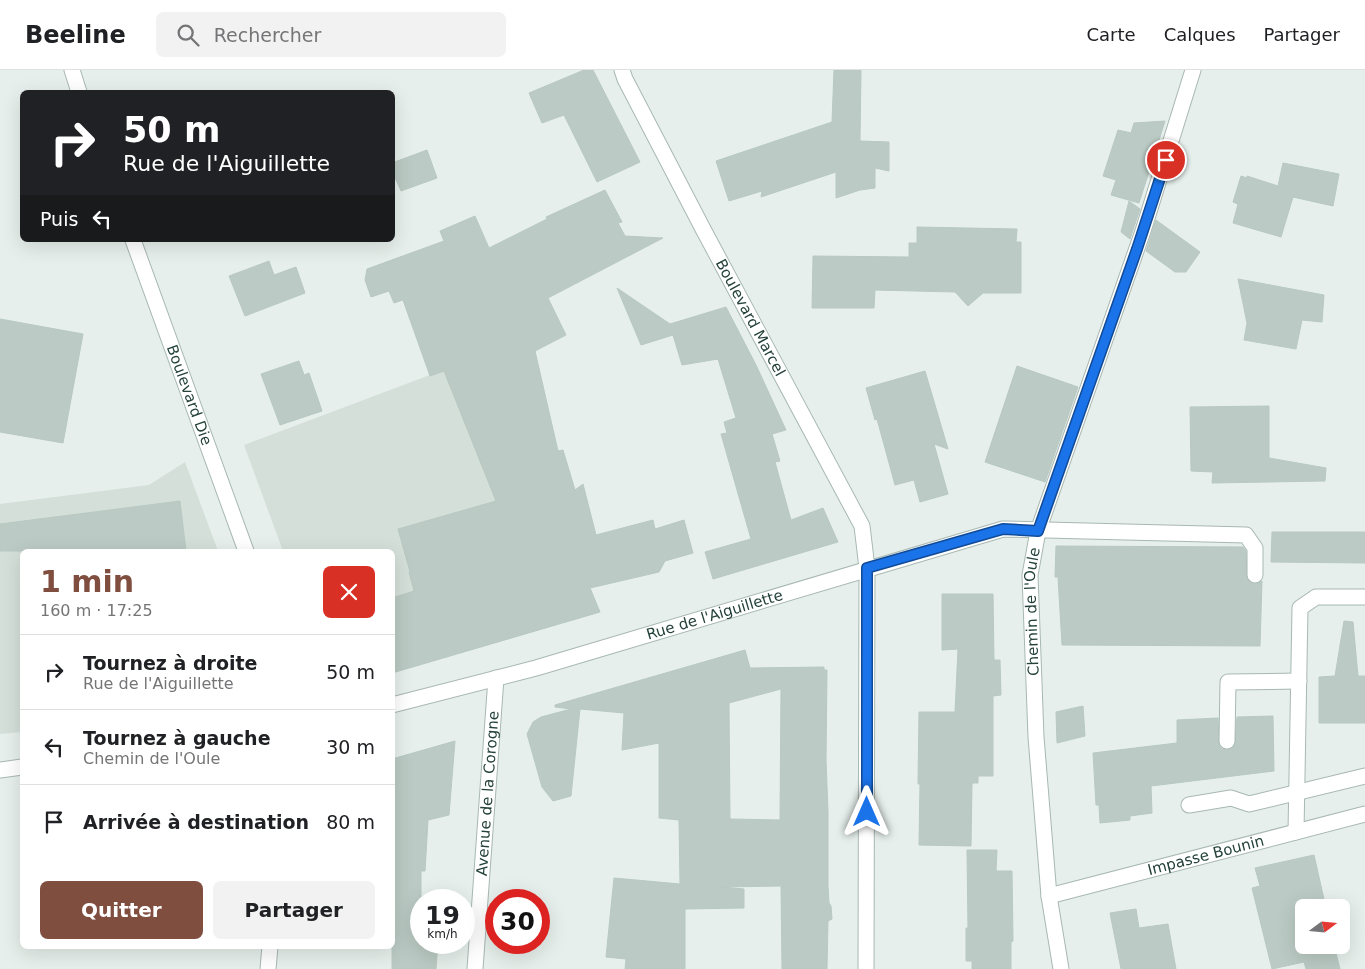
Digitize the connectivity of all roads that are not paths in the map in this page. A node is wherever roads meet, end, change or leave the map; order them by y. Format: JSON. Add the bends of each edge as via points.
{"nodes":[{"id":1,"x":72,"y":70,"type":"edge"},
{"id":2,"x":622,"y":70,"type":"edge"},
{"id":3,"x":1193,"y":70,"type":"edge"},
{"id":4,"x":79,"y":90,"type":"edge"},
{"id":5,"x":134,"y":242,"type":"edge"},
{"id":6,"x":1038,"y":531,"type":"junction"},
{"id":7,"x":245,"y":549,"type":"edge"},
{"id":8,"x":867,"y":568,"type":"junction"},
{"id":9,"x":1254,"y":575,"type":"dead end"},
{"id":10,"x":1365,"y":597,"type":"edge"},
{"id":11,"x":496,"y":678,"type":"junction"},
{"id":12,"x":1299,"y":680,"type":"junction"},
{"id":13,"x":395,"y":704,"type":"edge"},
{"id":14,"x":1227,"y":741,"type":"dead end"},
{"id":15,"x":20,"y":767,"type":"edge"},
{"id":16,"x":0,"y":770,"type":"edge"},
{"id":17,"x":1365,"y":776,"type":"edge"},
{"id":18,"x":1296,"y":792,"type":"junction"},
{"id":19,"x":1189,"y":805,"type":"dead end"},
{"id":20,"x":1365,"y":814,"type":"edge"},
{"id":21,"x":1296,"y":832,"type":"junction"},
{"id":22,"x":1049,"y":896,"type":"junction"},
{"id":23,"x":270,"y":949,"type":"edge"},
{"id":24,"x":268,"y":969,"type":"edge"},
{"id":25,"x":475,"y":969,"type":"edge"},
{"id":26,"x":866,"y":969,"type":"edge"},
{"id":27,"x":1061,"y":969,"type":"edge"}],
"edges":[{"from":1,"to":4,"type":"street"},
{"from":2,"to":8,"type":"street","name":"Boulevard Marcel","via":[[702,229],[862,526]]},
{"from":3,"to":6,"type":"street","name":"Chemin de l'Oule","via":[[1140,240]]},
{"from":5,"to":7,"type":"street","name":"Boulevard Die"},
{"from":6,"to":8,"type":"street","name":"Rue de l'Aiguillette","via":[[1003,529]]},
{"from":6,"to":9,"type":"street","name":"Rue de l'Aiguillette","via":[[1246,535],[1255,548]]},
{"from":6,"to":22,"type":"street","name":"Chemin de l'Oule","via":[[1030,574],[1036,737]]},
{"from":8,"to":11,"type":"street","name":"Rue de l'Aiguillette"},
{"from":8,"to":26,"type":"street","name":"Boulevard Marcel"},
{"from":10,"to":12,"type":"street","via":[[1316,597],[1300,608]]},
{"from":11,"to":13,"type":"street","name":"Rue de l'Aiguillette"},
{"from":11,"to":25,"type":"street","name":"Avenue de la Corogne"},
{"from":12,"to":14,"type":"street","via":[[1228,682]]},
{"from":12,"to":18,"type":"street"},
{"from":15,"to":16,"type":"street"},
{"from":17,"to":18,"type":"street"},
{"from":18,"to":19,"type":"street","via":[[1249,804],[1231,798]]},
{"from":18,"to":21,"type":"street"},
{"from":20,"to":21,"type":"street","name":"Impasse Bounin"},
{"from":21,"to":22,"type":"street","name":"Impasse Bounin"},
{"from":22,"to":27,"type":"street","name":"Chemin de l'Oule"},
{"from":23,"to":24,"type":"street"}]}
